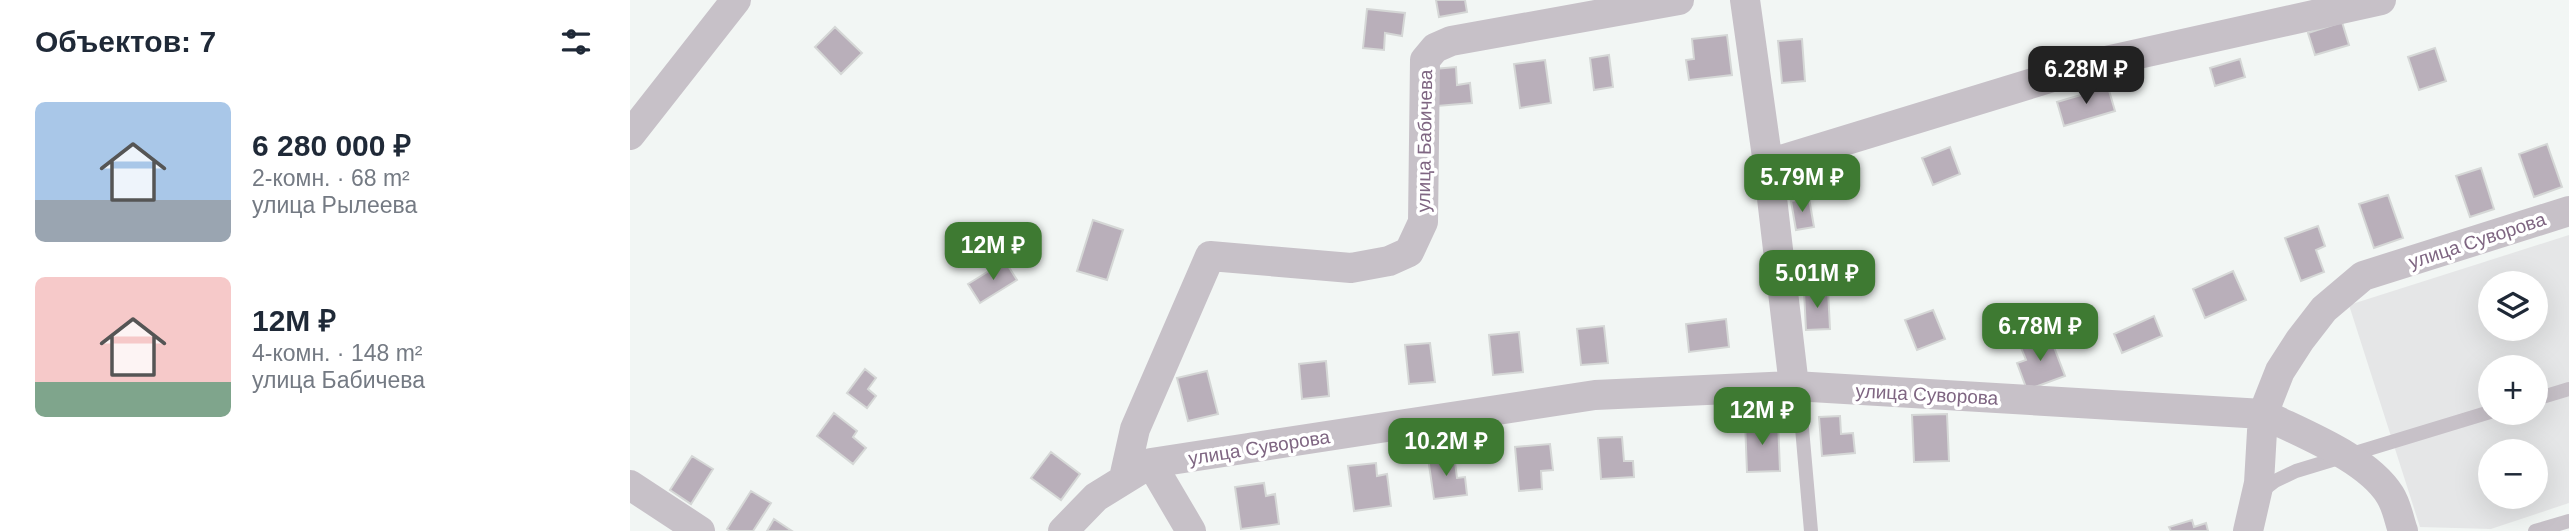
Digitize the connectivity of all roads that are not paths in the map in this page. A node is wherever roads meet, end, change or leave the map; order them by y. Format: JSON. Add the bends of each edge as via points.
{"nodes":[{"id":1,"x":736,"y":0,"type":"edge"},
{"id":2,"x":1679,"y":0,"type":"edge"},
{"id":3,"x":1745,"y":0,"type":"edge"},
{"id":4,"x":2381,"y":0,"type":"edge"},
{"id":5,"x":630,"y":135,"type":"edge"},
{"id":6,"x":1768,"y":164,"type":"junction"},
{"id":7,"x":2569,"y":211,"type":"edge"},
{"id":8,"x":1794,"y":386,"type":"junction"},
{"id":9,"x":2569,"y":389,"type":"edge"},
{"id":10,"x":2548,"y":395,"type":"edge"},
{"id":11,"x":2263,"y":414,"type":"junction"},
{"id":12,"x":2478,"y":416,"type":"edge"},
{"id":13,"x":2344,"y":456,"type":"junction"},
{"id":14,"x":1151,"y":463,"type":"junction"},
{"id":15,"x":1124,"y":478,"type":"junction"},
{"id":16,"x":630,"y":485,"type":"edge"},
{"id":17,"x":2256,"y":495,"type":"junction"},
{"id":18,"x":2569,"y":521,"type":"edge"},
{"id":19,"x":700,"y":531,"type":"edge"},
{"id":20,"x":1063,"y":531,"type":"edge"},
{"id":21,"x":1191,"y":531,"type":"edge"},
{"id":22,"x":1811,"y":531,"type":"edge"},
{"id":23,"x":2248,"y":531,"type":"edge"},
{"id":24,"x":2403,"y":531,"type":"edge"},
{"id":25,"x":2536,"y":531,"type":"edge"}],
"edges":[{"from":1,"to":5,"type":"street"},
{"from":2,"to":15,"type":"street","name":"улица Бабичева","via":[[1464,38],[1435,48],[1424,60],[1423,222],[1409,252],[1350,268],[1210,256],[1135,429]]},
{"from":3,"to":6,"type":"street"},
{"from":4,"to":6,"type":"street","via":[[2102,62]]},
{"from":6,"to":8,"type":"street"},
{"from":7,"to":11,"type":"street","name":"улица Суворова","via":[[2363,276],[2324,309],[2300,340],[2280,371]]},
{"from":8,"to":11,"type":"street","name":"улица Суворова"},
{"from":8,"to":14,"type":"street","name":"улица Суворова","via":[[1595,395]]},
{"from":8,"to":22,"type":"lane"},
{"from":9,"to":10,"type":"lane"},
{"from":11,"to":13,"type":"street"},
{"from":11,"to":17,"type":"street"},
{"from":12,"to":13,"type":"lane"},
{"from":13,"to":17,"type":"lane","via":[[2296,471]]},
{"from":13,"to":24,"type":"street","via":[[2375,475],[2392,497]]},
{"from":14,"to":15,"type":"street","name":"улица Суворова"},
{"from":14,"to":21,"type":"street"},
{"from":15,"to":20,"type":"street","name":"улица Суворова","via":[[1096,496]]},
{"from":16,"to":19,"type":"street"},
{"from":17,"to":23,"type":"street"},
{"from":18,"to":25,"type":"lane"}]}
